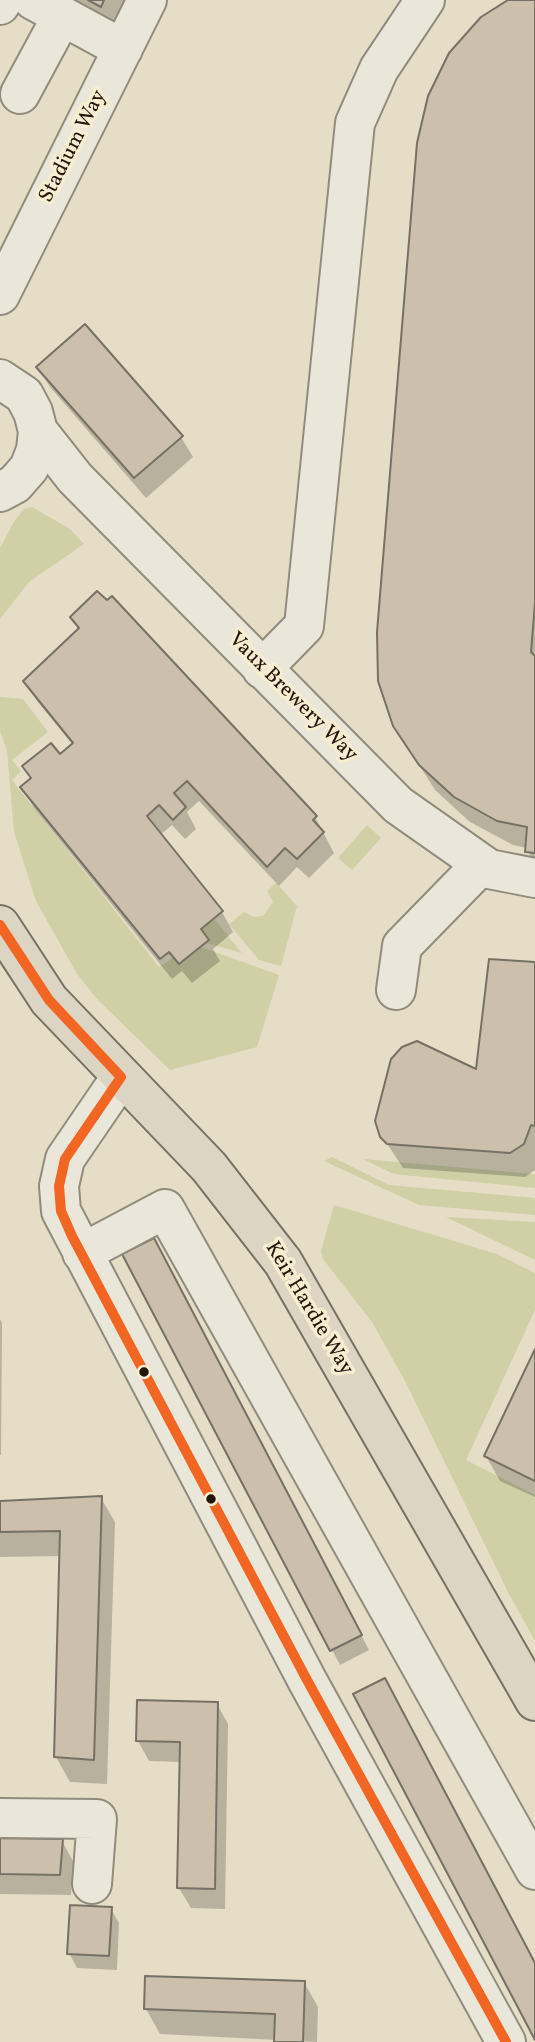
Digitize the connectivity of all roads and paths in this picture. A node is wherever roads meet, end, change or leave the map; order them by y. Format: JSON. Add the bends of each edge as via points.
{"nodes":[{"id":1,"x":3,"y":0,"type":"edge"},
{"id":2,"x":148,"y":0,"type":"edge"},
{"id":3,"x":425,"y":0,"type":"edge"},
{"id":4,"x":0,"y":5,"type":"edge"},
{"id":5,"x":48,"y":8,"type":"edge"},
{"id":6,"x":123,"y":50,"type":"junction"},
{"id":7,"x":20,"y":94,"type":"dead end"},
{"id":8,"x":0,"y":295,"type":"edge"},
{"id":9,"x":3,"y":372,"type":"edge"},
{"id":10,"x":38,"y":431,"type":"junction"},
{"id":11,"x":29,"y":468,"type":"junction"},
{"id":12,"x":75,"y":478,"type":"junction"},
{"id":13,"x":0,"y":492,"type":"edge"},
{"id":14,"x":262,"y":669,"type":"junction"},
{"id":15,"x":481,"y":865,"type":"junction"},
{"id":16,"x":535,"y":878,"type":"edge"},
{"id":17,"x":0,"y":925,"type":"edge"},
{"id":18,"x":396,"y":990,"type":"dead end"},
{"id":19,"x":121,"y":1077,"type":"junction"},
{"id":20,"x":82,"y":1253,"type":"junction"},
{"id":21,"x":535,"y":1701,"type":"edge"},
{"id":22,"x":0,"y":1818,"type":"edge"},
{"id":23,"x":535,"y":1870,"type":"edge"},
{"id":24,"x":92,"y":1884,"type":"dead end"},
{"id":25,"x":506,"y":2042,"type":"edge"}],
"edges":[{"from":1,"to":4,"type":"street"},
{"from":2,"to":6,"type":"street","name":"Stadium Way"},
{"from":3,"to":14,"type":"street","via":[[379,69],[355,123],[303,626]]},
{"from":5,"to":6,"type":"street"},
{"from":5,"to":7,"type":"street"},
{"from":6,"to":8,"type":"street","name":"Stadium Way"},
{"from":9,"to":10,"type":"street","via":[[23,395]]},
{"from":10,"to":11,"type":"street"},
{"from":10,"to":12,"type":"street","name":"Vaux Brewery Way"},
{"from":11,"to":12,"type":"street"},
{"from":11,"to":13,"type":"street"},
{"from":12,"to":14,"type":"street","name":"Vaux Brewery Way"},
{"from":14,"to":15,"type":"street","name":"Vaux Brewery Way","via":[[398,805]]},
{"from":15,"to":16,"type":"street","name":"Vaux Brewery Way"},
{"from":15,"to":18,"type":"street","via":[[402,946]]},
{"from":17,"to":19,"type":"main road","name":"Keir Hardie Way","via":[[48,1000]]},
{"from":19,"to":20,"type":"street","via":[[65,1159],[59,1186],[61,1211]]},
{"from":19,"to":21,"type":"main road","name":"Keir Hardie Way","via":[[209,1167],[283,1262]]},
{"from":20,"to":23,"type":"street","via":[[165,1209]]},
{"from":20,"to":25,"type":"street","via":[[307,1680]]},
{"from":22,"to":24,"type":"street","via":[[97,1819]]}]}
